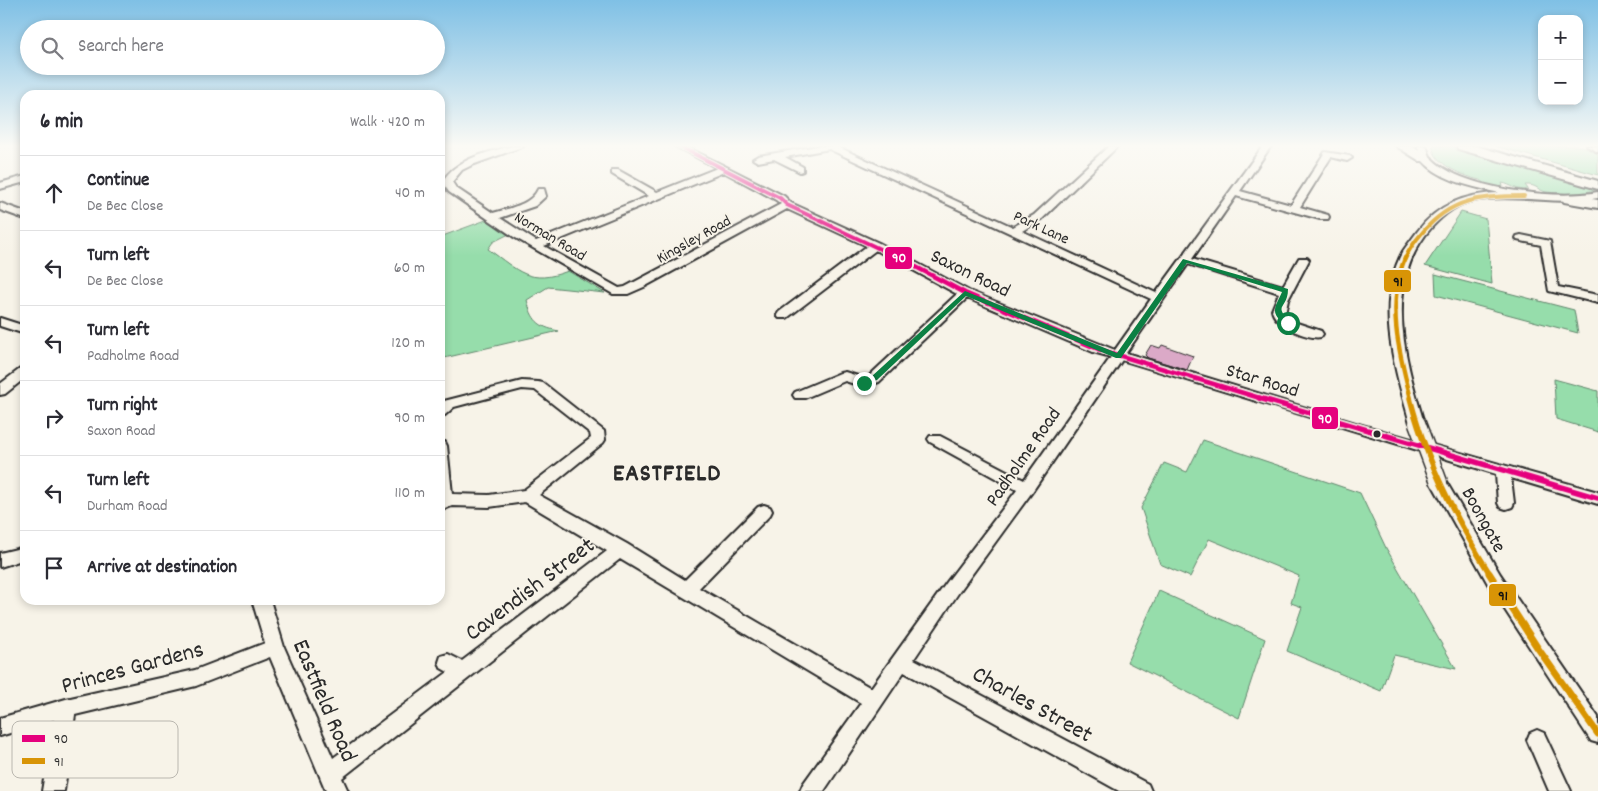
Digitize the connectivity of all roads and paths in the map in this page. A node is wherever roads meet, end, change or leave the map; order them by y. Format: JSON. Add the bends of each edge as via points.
{"nodes":[{"id":1,"x":448,"y":183,"type":"edge"},
{"id":2,"x":634,"y":183,"type":"edge"},
{"id":3,"x":689,"y":183,"type":"edge"},
{"id":4,"x":752,"y":183,"type":"edge"},
{"id":5,"x":910,"y":183,"type":"edge"},
{"id":6,"x":1074,"y":183,"type":"edge"},
{"id":7,"x":1240,"y":183,"type":"edge"},
{"id":8,"x":1310,"y":183,"type":"edge"},
{"id":9,"x":1453,"y":183,"type":"edge"},
{"id":10,"x":1475,"y":183,"type":"edge"},
{"id":11,"x":1597,"y":185,"type":"edge"},
{"id":12,"x":542,"y":191,"type":"dead end"},
{"id":13,"x":1233,"y":192,"type":"junction"},
{"id":14,"x":657,"y":196,"type":"junction"},
{"id":15,"x":1524,"y":196,"type":"junction"},
{"id":16,"x":1569,"y":199,"type":"junction"},
{"id":17,"x":1455,"y":203,"type":"junction"},
{"id":18,"x":1598,"y":204,"type":"edge"},
{"id":19,"x":0,"y":206,"type":"edge"},
{"id":20,"x":787,"y":206,"type":"junction"},
{"id":21,"x":1294,"y":208,"type":"junction"},
{"id":22,"x":20,"y":214,"type":"edge"},
{"id":23,"x":492,"y":217,"type":"junction"},
{"id":24,"x":1324,"y":217,"type":"dead end"},
{"id":25,"x":1014,"y":231,"type":"junction"},
{"id":26,"x":1521,"y":238,"type":"dead end"},
{"id":27,"x":536,"y":244,"type":"junction"},
{"id":28,"x":875,"y":245,"type":"junction"},
{"id":29,"x":1186,"y":260,"type":"junction"},
{"id":30,"x":1303,"y":260,"type":"dead end"},
{"id":31,"x":612,"y":290,"type":"joint"},
{"id":32,"x":1286,"y":291,"type":"junction"},
{"id":33,"x":965,"y":293,"type":"junction"},
{"id":34,"x":1158,"y":298,"type":"junction"},
{"id":35,"x":1598,"y":299,"type":"edge"},
{"id":36,"x":783,"y":315,"type":"dead end"},
{"id":37,"x":0,"y":322,"type":"edge"},
{"id":38,"x":20,"y":328,"type":"edge"},
{"id":39,"x":1317,"y":334,"type":"dead end"},
{"id":40,"x":1118,"y":356,"type":"junction"},
{"id":41,"x":20,"y":376,"type":"edge"},
{"id":42,"x":0,"y":391,"type":"edge"},
{"id":43,"x":800,"y":395,"type":"dead end"},
{"id":44,"x":445,"y":408,"type":"edge"},
{"id":45,"x":935,"y":439,"type":"dead end"},
{"id":46,"x":1504,"y":470,"type":"junction"},
{"id":47,"x":1027,"y":488,"type":"junction"},
{"id":48,"x":528,"y":496,"type":"junction"},
{"id":49,"x":1598,"y":498,"type":"edge"},
{"id":50,"x":445,"y":503,"type":"edge"},
{"id":51,"x":1506,"y":503,"type":"dead end"},
{"id":52,"x":764,"y":511,"type":"dead end"},
{"id":53,"x":621,"y":549,"type":"junction"},
{"id":54,"x":20,"y":554,"type":"edge"},
{"id":55,"x":0,"y":560,"type":"edge"},
{"id":56,"x":687,"y":588,"type":"junction"},
{"id":57,"x":263,"y":605,"type":"edge"},
{"id":58,"x":276,"y":647,"type":"junction"},
{"id":59,"x":901,"y":661,"type":"junction"},
{"id":60,"x":874,"y":700,"type":"junction"},
{"id":61,"x":66,"y":708,"type":"junction"},
{"id":62,"x":21,"y":721,"type":"edge"},
{"id":63,"x":64,"y":721,"type":"edge"},
{"id":64,"x":1598,"y":734,"type":"edge"},
{"id":65,"x":1537,"y":740,"type":"dead end"},
{"id":66,"x":55,"y":778,"type":"edge"},
{"id":67,"x":333,"y":782,"type":"edge"},
{"id":68,"x":53,"y":791,"type":"edge"},
{"id":69,"x":811,"y":791,"type":"edge"},
{"id":70,"x":1140,"y":791,"type":"edge"},
{"id":71,"x":1560,"y":791,"type":"edge"}],
"edges":[{"from":1,"to":23,"type":"street","name":"Norman Road","via":[[452,190]]},
{"from":2,"to":14,"type":"street"},
{"from":3,"to":14,"type":"street"},
{"from":4,"to":20,"type":"street","name":"Saxon Road","via":[[780,198]]},
{"from":5,"to":25,"type":"street","name":"Park Lane"},
{"from":6,"to":25,"type":"street","via":[[1038,217]]},
{"from":7,"to":13,"type":"street","name":"Padholme Road"},
{"from":8,"to":21,"type":"street"},
{"from":9,"to":17,"type":"street","via":[[1458,196]]},
{"from":10,"to":15,"type":"street"},
{"from":11,"to":16,"type":"street"},
{"from":12,"to":23,"type":"street","via":[[531,204]]},
{"from":13,"to":21,"type":"street"},
{"from":13,"to":29,"type":"street","name":"Padholme Road"},
{"from":14,"to":27,"type":"street"},
{"from":15,"to":16,"type":"street"},
{"from":15,"to":17,"type":"street","name":"Boongate","via":[[1488,197]]},
{"from":16,"to":18,"type":"highway"},
{"from":17,"to":64,"type":"street","name":"Boongate","bridge":true,"via":[[1442,212],[1412,245],[1400,269],[1395,295],[1396,333],[1417,424],[1439,482],[1460,523],[1513,612]]},
{"from":19,"to":22,"type":"street"},
{"from":20,"to":28,"type":"street","name":"Saxon Road"},
{"from":20,"to":31,"type":"street","name":"Kingsley Road","via":[[640,285],[625,291]]},
{"from":21,"to":24,"type":"street"},
{"from":23,"to":27,"type":"street","name":"Norman Road"},
{"from":25,"to":34,"type":"street","name":"Park Lane"},
{"from":26,"to":35,"type":"street","via":[[1546,243],[1553,292]]},
{"from":27,"to":31,"type":"street","name":"Norman Road"},
{"from":28,"to":33,"type":"street","name":"Saxon Road"},
{"from":28,"to":36,"type":"street"},
{"from":29,"to":32,"type":"street"},
{"from":29,"to":34,"type":"street","name":"Padholme Road"},
{"from":30,"to":32,"type":"street"},
{"from":32,"to":39,"type":"street","via":[[1278,311],[1279,317]]},
{"from":33,"to":40,"type":"street","name":"Saxon Road"},
{"from":33,"to":43,"type":"street","via":[[874,379],[864,383],[845,376]]},
{"from":34,"to":40,"type":"street","name":"Padholme Road"},
{"from":37,"to":38,"type":"street"},
{"from":40,"to":46,"type":"street","name":"Star Road"},
{"from":40,"to":47,"type":"street","name":"Padholme Road"},
{"from":41,"to":42,"type":"street"},
{"from":44,"to":48,"type":"street","via":[[522,385],[538,386],[596,431],[598,440]]},
{"from":45,"to":47,"type":"street"},
{"from":46,"to":49,"type":"street","name":"Star Road"},
{"from":46,"to":51,"type":"street"},
{"from":47,"to":59,"type":"street","name":"Padholme Road"},
{"from":48,"to":50,"type":"street","via":[[487,502],[457,498]]},
{"from":48,"to":53,"type":"street"},
{"from":52,"to":56,"type":"street"},
{"from":53,"to":56,"type":"street","name":"Cavendish Street"},
{"from":53,"to":67,"type":"street","name":"Cavendish Street","via":[[455,667]]},
{"from":54,"to":55,"type":"street"},
{"from":56,"to":60,"type":"street","name":"Cavendish Street"},
{"from":57,"to":58,"type":"street","name":"Eastfield Road"},
{"from":58,"to":61,"type":"street","name":"Princes Gardens","via":[[196,678]]},
{"from":58,"to":67,"type":"street","name":"Eastfield Road"},
{"from":59,"to":60,"type":"street","name":"Padholme Road"},
{"from":59,"to":70,"type":"street","name":"Charles Street"},
{"from":60,"to":69,"type":"street","name":"Padholme Road"},
{"from":61,"to":62,"type":"street","name":"Princes Gardens"},
{"from":61,"to":63,"type":"street"},
{"from":65,"to":71,"type":"street"},
{"from":66,"to":68,"type":"street"}]}
